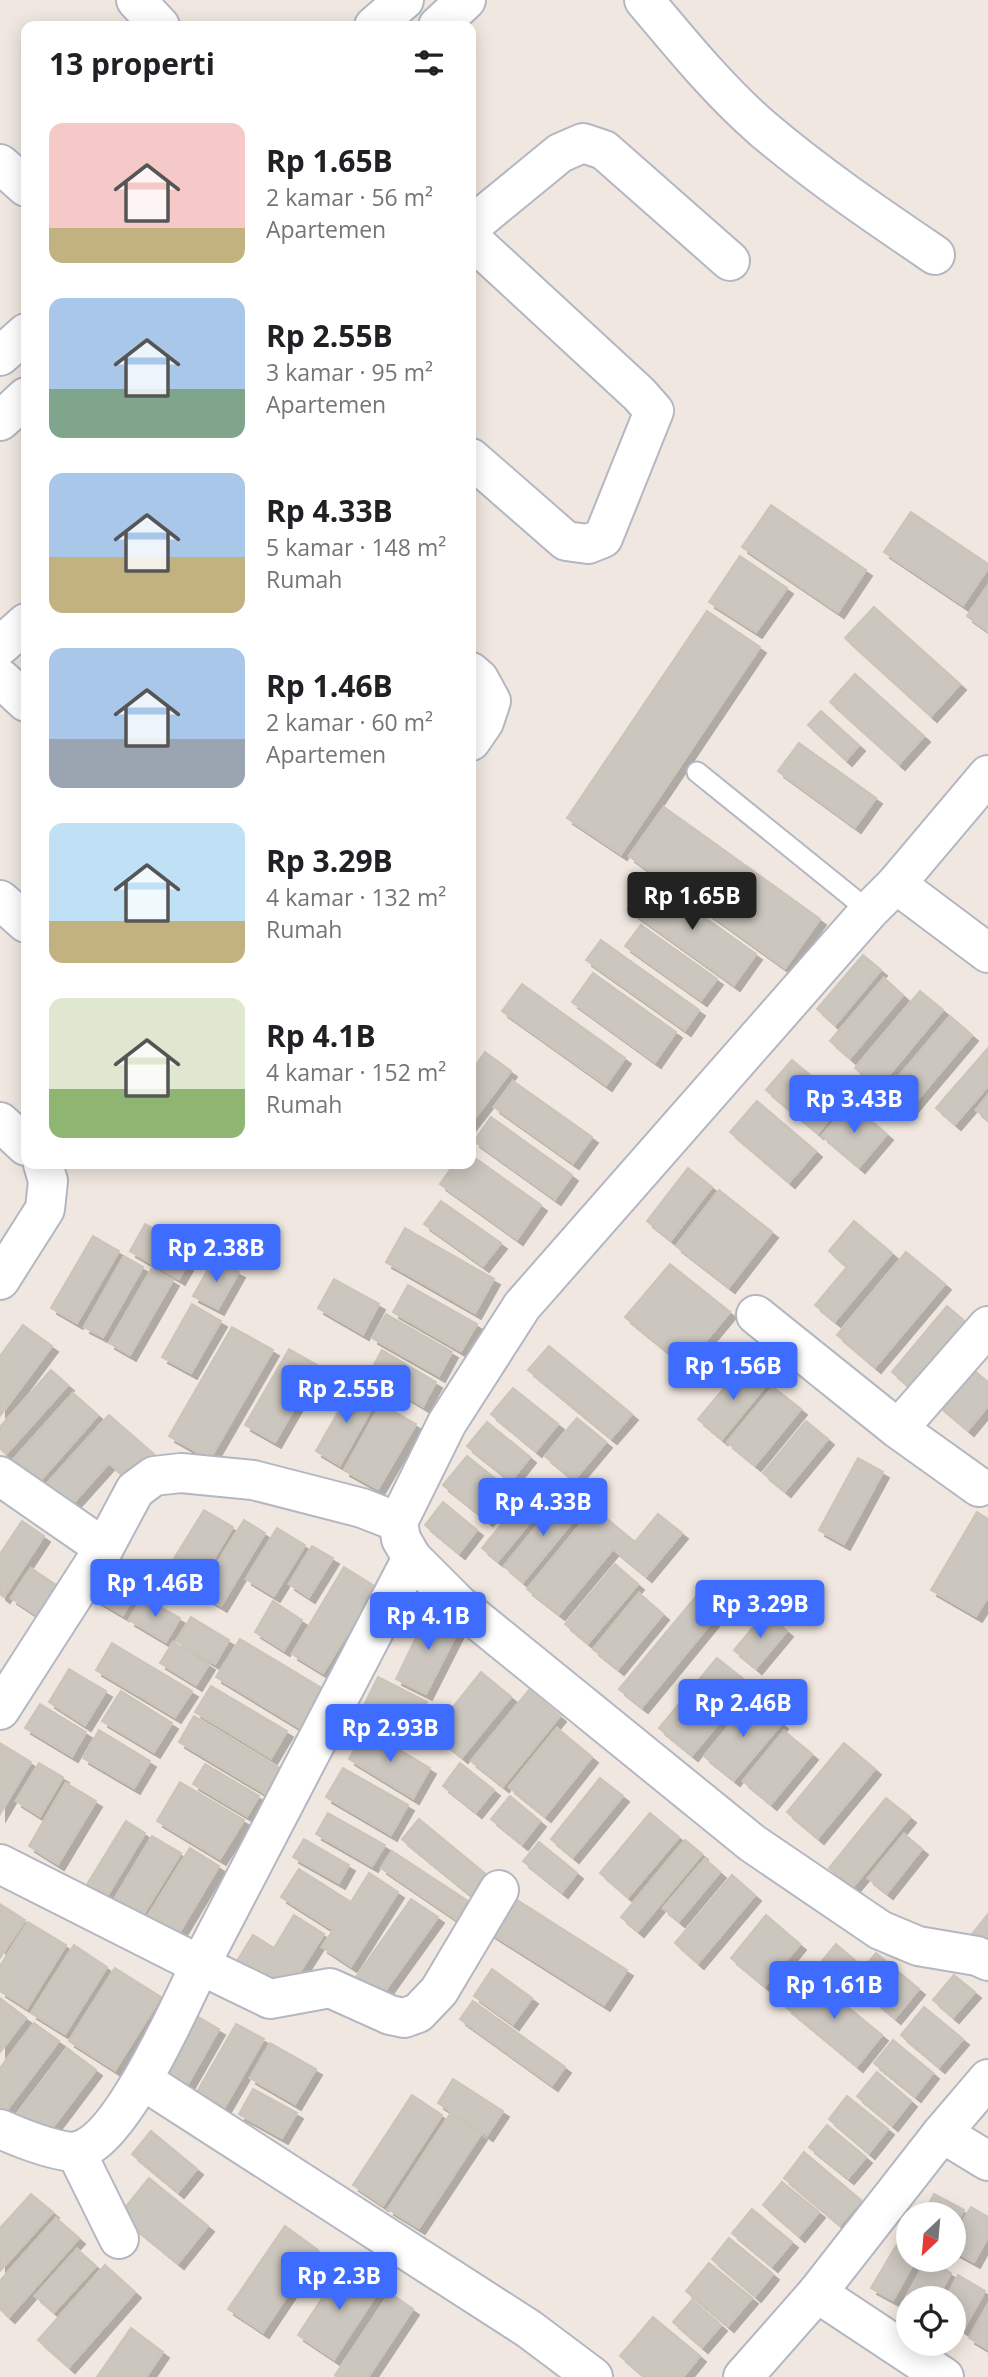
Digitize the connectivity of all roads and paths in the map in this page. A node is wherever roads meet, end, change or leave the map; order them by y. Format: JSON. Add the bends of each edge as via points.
{"nodes":[{"id":1,"x":136,"y":0,"type":"edge"},
{"id":2,"x":404,"y":0,"type":"edge"},
{"id":3,"x":466,"y":0,"type":"edge"},
{"id":4,"x":644,"y":0,"type":"edge"},
{"id":5,"x":155,"y":21,"type":"edge"},
{"id":6,"x":379,"y":21,"type":"edge"},
{"id":7,"x":443,"y":21,"type":"edge"},
{"id":8,"x":0,"y":164,"type":"edge"},
{"id":9,"x":21,"y":183,"type":"edge"},
{"id":10,"x":476,"y":222,"type":"edge"},
{"id":11,"x":476,"y":244,"type":"edge"},
{"id":12,"x":935,"y":255,"type":"dead end"},
{"id":13,"x":730,"y":261,"type":"dead end"},
{"id":14,"x":21,"y":337,"type":"edge"},
{"id":15,"x":0,"y":356,"type":"edge"},
{"id":16,"x":476,"y":462,"type":"edge"},
{"id":17,"x":21,"y":627,"type":"edge"},
{"id":18,"x":0,"y":646,"type":"edge"},
{"id":19,"x":476,"y":676,"type":"edge"},
{"id":20,"x":0,"y":678,"type":"edge"},
{"id":21,"x":21,"y":697,"type":"edge"},
{"id":22,"x":476,"y":734,"type":"edge"},
{"id":23,"x":698,"y":772,"type":"dead end"},
{"id":24,"x":988,"y":775,"type":"edge"},
{"id":25,"x":883,"y":897,"type":"junction"},
{"id":26,"x":0,"y":900,"type":"edge"},
{"id":27,"x":21,"y":919,"type":"edge"},
{"id":28,"x":988,"y":953,"type":"edge"},
{"id":29,"x":0,"y":1122,"type":"edge"},
{"id":30,"x":21,"y":1141,"type":"edge"},
{"id":31,"x":44,"y":1169,"type":"edge"},
{"id":32,"x":0,"y":1280,"type":"edge"},
{"id":33,"x":756,"y":1315,"type":"dead end"},
{"id":34,"x":988,"y":1326,"type":"edge"},
{"id":35,"x":898,"y":1429,"type":"junction"},
{"id":36,"x":0,"y":1476,"type":"edge"},
{"id":37,"x":979,"y":1487,"type":"dead end"},
{"id":38,"x":398,"y":1522,"type":"junction"},
{"id":39,"x":104,"y":1548,"type":"junction"},
{"id":40,"x":412,"y":1558,"type":"junction"},
{"id":41,"x":0,"y":1710,"type":"edge"},
{"id":42,"x":0,"y":1864,"type":"edge"},
{"id":43,"x":499,"y":1890,"type":"dead end"},
{"id":44,"x":988,"y":1961,"type":"edge"},
{"id":45,"x":200,"y":1965,"type":"junction"},
{"id":46,"x":988,"y":2079,"type":"edge"},
{"id":47,"x":144,"y":2081,"type":"junction"},
{"id":48,"x":0,"y":2129,"type":"edge"},
{"id":49,"x":942,"y":2133,"type":"junction"},
{"id":50,"x":76,"y":2152,"type":"junction"},
{"id":51,"x":988,"y":2161,"type":"edge"},
{"id":52,"x":119,"y":2239,"type":"dead end"},
{"id":53,"x":817,"y":2293,"type":"junction"},
{"id":54,"x":593,"y":2377,"type":"edge"},
{"id":55,"x":743,"y":2377,"type":"edge"},
{"id":56,"x":944,"y":2377,"type":"edge"}],
"edges":[{"from":1,"to":5,"type":"street"},
{"from":2,"to":6,"type":"street"},
{"from":3,"to":7,"type":"street"},
{"from":4,"to":12,"type":"street","via":[[761,127],[837,189]]},
{"from":8,"to":9,"type":"street"},
{"from":10,"to":13,"type":"street","via":[[560,153],[583,143],[604,150]]},
{"from":11,"to":16,"type":"street","via":[[654,411],[603,538],[588,544],[566,541]]},
{"from":14,"to":15,"type":"street"},
{"from":17,"to":18,"type":"street"},
{"from":19,"to":22,"type":"street","via":[[491,701]]},
{"from":20,"to":21,"type":"street"},
{"from":23,"to":25,"type":"lane"},
{"from":24,"to":25,"type":"street"},
{"from":25,"to":28,"type":"street"},
{"from":25,"to":38,"type":"street","via":[[522,1306],[447,1423]]},
{"from":26,"to":27,"type":"street"},
{"from":29,"to":30,"type":"street"},
{"from":31,"to":32,"type":"street","via":[[45,1209]]},
{"from":33,"to":35,"type":"street"},
{"from":34,"to":35,"type":"street"},
{"from":35,"to":37,"type":"street"},
{"from":36,"to":39,"type":"street"},
{"from":38,"to":39,"type":"street","via":[[253,1480],[181,1473],[153,1476],[135,1490]]},
{"from":38,"to":40,"type":"street"},
{"from":39,"to":41,"type":"street"},
{"from":40,"to":44,"type":"street","via":[[459,1605],[752,1843],[880,1930],[918,1946]]},
{"from":40,"to":45,"type":"street"},
{"from":42,"to":45,"type":"street"},
{"from":43,"to":45,"type":"street","via":[[439,1991],[418,2013],[404,2018],[330,1988],[270,1999]]},
{"from":45,"to":47,"type":"street"},
{"from":46,"to":49,"type":"street"},
{"from":47,"to":50,"type":"street","via":[[98,2141]]},
{"from":47,"to":54,"type":"street","via":[[529,2329]]},
{"from":48,"to":50,"type":"street","via":[[36,2144]]},
{"from":49,"to":51,"type":"street"},
{"from":49,"to":53,"type":"street"},
{"from":50,"to":52,"type":"street"},
{"from":53,"to":55,"type":"street"},
{"from":53,"to":56,"type":"street"}]}
